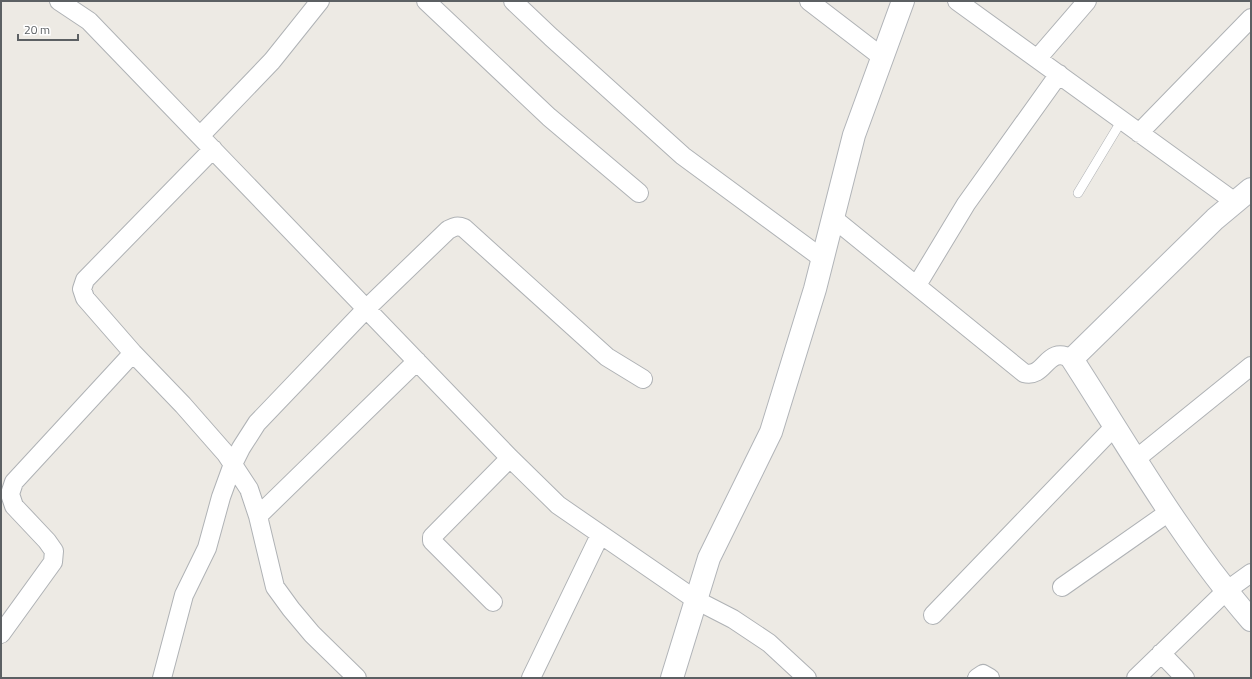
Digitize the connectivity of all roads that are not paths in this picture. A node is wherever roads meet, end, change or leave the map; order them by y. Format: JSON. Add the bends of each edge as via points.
{"nodes":[{"id":1,"x":59,"y":1,"type":"edge"},
{"id":2,"x":320,"y":1,"type":"edge"},
{"id":3,"x":426,"y":1,"type":"edge"},
{"id":4,"x":513,"y":1,"type":"edge"},
{"id":5,"x":809,"y":1,"type":"edge"},
{"id":6,"x":903,"y":1,"type":"edge"},
{"id":7,"x":957,"y":1,"type":"edge"},
{"id":8,"x":1087,"y":1,"type":"edge"},
{"id":9,"x":1251,"y":18,"type":"edge"},
{"id":10,"x":882,"y":57,"type":"junction"},
{"id":11,"x":1037,"y":59,"type":"junction"},
{"id":12,"x":1059,"y":74,"type":"junction"},
{"id":13,"x":1122,"y":120,"type":"junction"},
{"id":14,"x":1139,"y":133,"type":"junction"},
{"id":15,"x":200,"y":136,"type":"junction"},
{"id":16,"x":213,"y":149,"type":"junction"},
{"id":17,"x":639,"y":193,"type":"dead end"},
{"id":18,"x":1078,"y":193,"type":"dead end"},
{"id":19,"x":1243,"y":196,"type":"edge"},
{"id":20,"x":833,"y":218,"type":"junction"},
{"id":21,"x":823,"y":259,"type":"junction"},
{"id":22,"x":916,"y":285,"type":"junction"},
{"id":23,"x":366,"y":308,"type":"junction"},
{"id":24,"x":133,"y":353,"type":"junction"},
{"id":25,"x":1072,"y":359,"type":"junction"},
{"id":26,"x":417,"y":361,"type":"junction"},
{"id":27,"x":1251,"y":366,"type":"edge"},
{"id":28,"x":643,"y":379,"type":"dead end"},
{"id":29,"x":1115,"y":426,"type":"junction"},
{"id":30,"x":510,"y":458,"type":"junction"},
{"id":31,"x":1136,"y":459,"type":"junction"},
{"id":32,"x":233,"y":464,"type":"junction"},
{"id":33,"x":1170,"y":512,"type":"junction"},
{"id":34,"x":258,"y":516,"type":"junction"},
{"id":35,"x":600,"y":535,"type":"junction"},
{"id":36,"x":1251,"y":573,"type":"edge"},
{"id":37,"x":1062,"y":587,"type":"dead end"},
{"id":38,"x":1226,"y":591,"type":"junction"},
{"id":39,"x":696,"y":600,"type":"junction"},
{"id":40,"x":493,"y":602,"type":"dead end"},
{"id":41,"x":933,"y":615,"type":"dead end"},
{"id":42,"x":1251,"y":620,"type":"edge"},
{"id":43,"x":1,"y":634,"type":"edge"},
{"id":44,"x":1161,"y":653,"type":"junction"},
{"id":45,"x":162,"y":678,"type":"edge"},
{"id":46,"x":357,"y":678,"type":"edge"},
{"id":47,"x":531,"y":678,"type":"edge"},
{"id":48,"x":672,"y":678,"type":"edge"},
{"id":49,"x":807,"y":678,"type":"edge"},
{"id":50,"x":977,"y":678,"type":"edge"},
{"id":51,"x":990,"y":678,"type":"edge"},
{"id":52,"x":1136,"y":678,"type":"edge"},
{"id":53,"x":1185,"y":678,"type":"edge"}],
"edges":[{"from":1,"to":15,"type":"street","via":[[89,21]]},
{"from":2,"to":15,"type":"street","via":[[272,61]]},
{"from":3,"to":17,"type":"street","via":[[549,117]]},
{"from":4,"to":21,"type":"street","via":[[683,156]]},
{"from":5,"to":10,"type":"street"},
{"from":6,"to":10,"type":"street"},
{"from":7,"to":11,"type":"street"},
{"from":8,"to":11,"type":"street"},
{"from":9,"to":14,"type":"street"},
{"from":10,"to":20,"type":"street","via":[[854,135]]},
{"from":11,"to":12,"type":"street"},
{"from":12,"to":13,"type":"street"},
{"from":12,"to":22,"type":"street","via":[[966,204]]},
{"from":13,"to":14,"type":"street"},
{"from":13,"to":18,"type":"lane"},
{"from":14,"to":19,"type":"street"},
{"from":15,"to":16,"type":"street"},
{"from":16,"to":23,"type":"street"},
{"from":16,"to":24,"type":"street","via":[[85,280],[82,289],[85,298]]},
{"from":19,"to":25,"type":"street","via":[[1215,219]]},
{"from":20,"to":21,"type":"street"},
{"from":20,"to":22,"type":"street"},
{"from":21,"to":39,"type":"street","via":[[771,432],[709,558]]},
{"from":22,"to":25,"type":"street","via":[[1024,373],[1035,373],[1058,355]]},
{"from":23,"to":26,"type":"street"},
{"from":23,"to":28,"type":"street","via":[[448,230],[460,226],[607,357]]},
{"from":23,"to":32,"type":"street","via":[[257,423]]},
{"from":24,"to":32,"type":"street","via":[[183,405]]},
{"from":24,"to":43,"type":"street","via":[[14,482],[10,494],[14,506],[54,551],[53,562]]},
{"from":25,"to":29,"type":"street"},
{"from":26,"to":30,"type":"street"},
{"from":26,"to":34,"type":"street"},
{"from":27,"to":31,"type":"street"},
{"from":29,"to":31,"type":"street"},
{"from":29,"to":41,"type":"street"},
{"from":30,"to":35,"type":"street","via":[[558,505]]},
{"from":30,"to":40,"type":"street","via":[[432,537],[432,541]]},
{"from":31,"to":33,"type":"street"},
{"from":32,"to":34,"type":"street","via":[[249,489]]},
{"from":32,"to":45,"type":"street","via":[[207,548],[179,610]]},
{"from":33,"to":37,"type":"street"},
{"from":33,"to":38,"type":"street"},
{"from":34,"to":46,"type":"street","via":[[275,587],[312,634]]},
{"from":35,"to":39,"type":"street"},
{"from":35,"to":47,"type":"street"},
{"from":36,"to":38,"type":"street"},
{"from":38,"to":42,"type":"street"},
{"from":38,"to":44,"type":"street"},
{"from":39,"to":48,"type":"street"},
{"from":39,"to":49,"type":"street","via":[[733,619],[770,643]]},
{"from":44,"to":52,"type":"street"},
{"from":44,"to":53,"type":"street"},
{"from":50,"to":51,"type":"street","via":[[983,674]]}]}
